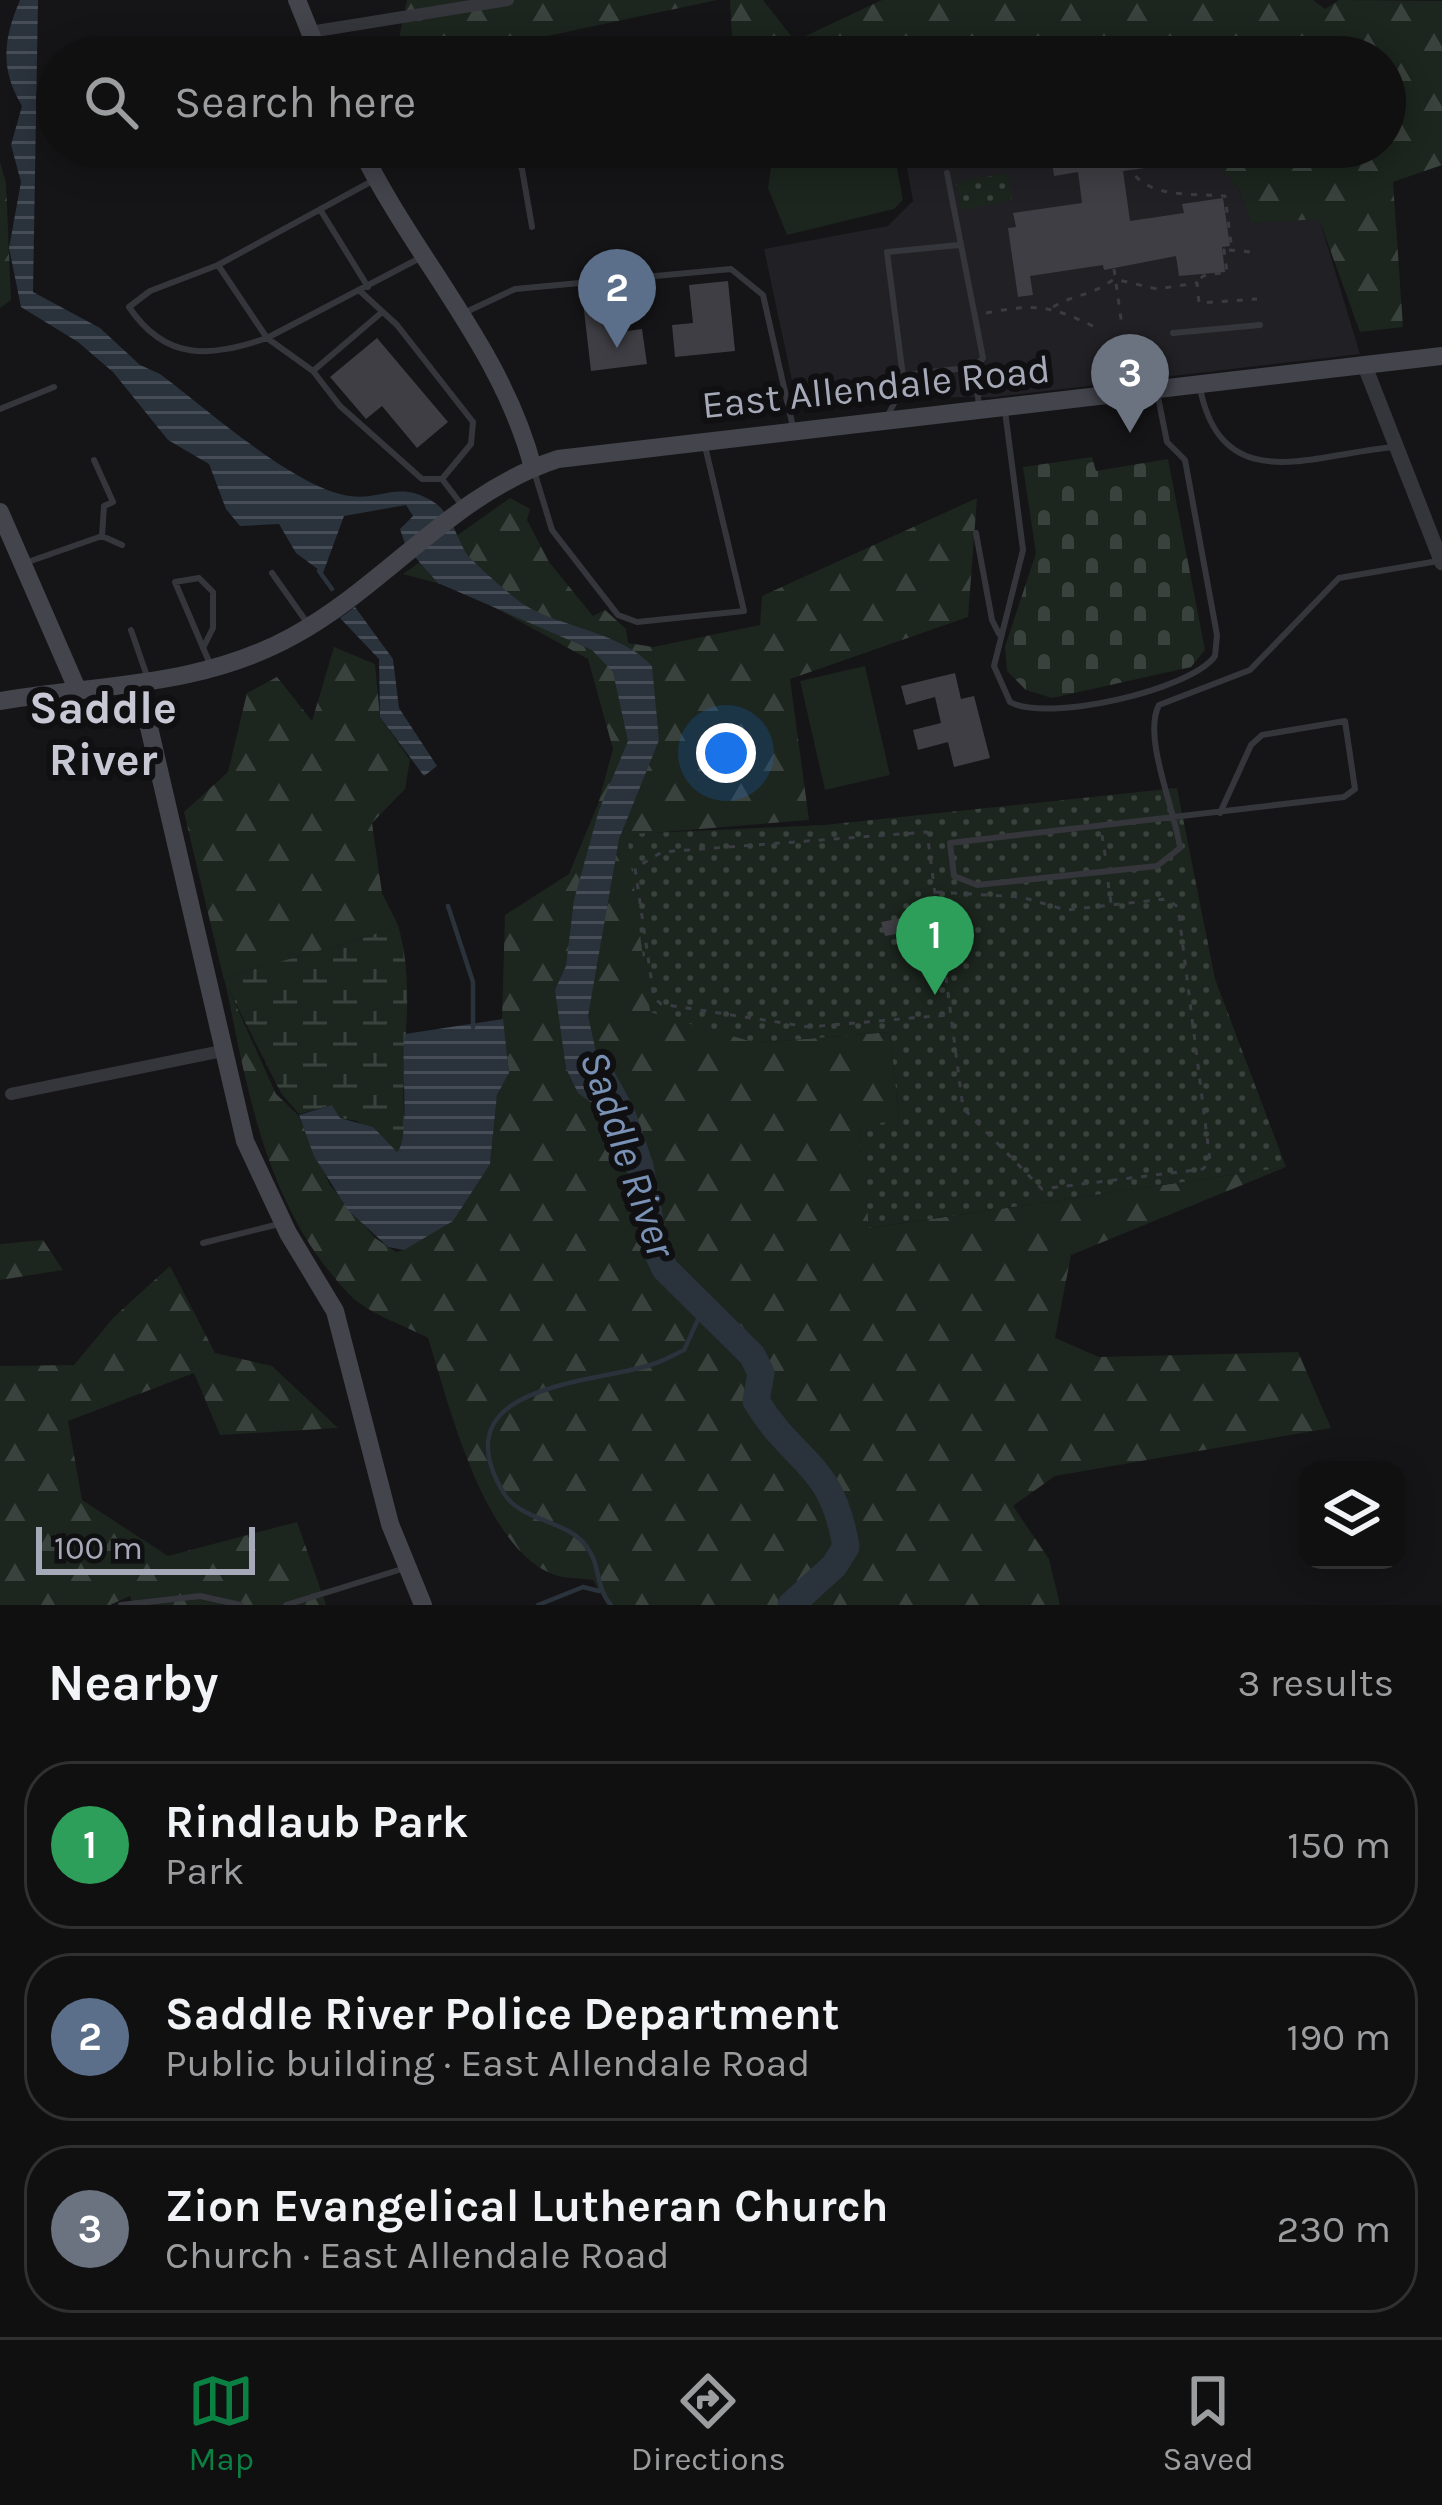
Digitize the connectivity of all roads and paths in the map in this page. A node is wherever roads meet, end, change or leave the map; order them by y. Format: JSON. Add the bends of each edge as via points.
{"nodes":[{"id":1,"x":297,"y":0,"type":"edge"},
{"id":2,"x":508,"y":0,"type":"edge"},
{"id":3,"x":310,"y":32,"type":"junction"},
{"id":4,"x":312,"y":36,"type":"edge"},
{"id":5,"x":370,"y":168,"type":"edge"},
{"id":6,"x":522,"y":168,"type":"edge"},
{"id":7,"x":1131,"y":168,"type":"edge"},
{"id":8,"x":947,"y":173,"type":"dead end"},
{"id":9,"x":376,"y":179,"type":"junction"},
{"id":10,"x":321,"y":211,"type":"junction"},
{"id":11,"x":532,"y":226,"type":"dead end"},
{"id":12,"x":959,"y":245,"type":"junction"},
{"id":13,"x":1229,"y":250,"type":"junction"},
{"id":14,"x":1251,"y":252,"type":"dead end"},
{"id":15,"x":422,"y":257,"type":"junction"},
{"id":16,"x":218,"y":265,"type":"junction"},
{"id":17,"x":1114,"y":269,"type":"dead end"},
{"id":18,"x":1114,"y":279,"type":"junction"},
{"id":19,"x":1197,"y":284,"type":"junction"},
{"id":20,"x":364,"y":289,"type":"junction"},
{"id":21,"x":1257,"y":299,"type":"dead end"},
{"id":22,"x":1053,"y":307,"type":"junction"},
{"id":23,"x":381,"y":313,"type":"junction"},
{"id":24,"x":461,"y":315,"type":"junction"},
{"id":25,"x":976,"y":315,"type":"junction"},
{"id":26,"x":1260,"y":325,"type":"dead end"},
{"id":27,"x":1122,"y":326,"type":"dead end"},
{"id":28,"x":1099,"y":329,"type":"dead end"},
{"id":29,"x":1173,"y":334,"type":"dead end"},
{"id":30,"x":267,"y":338,"type":"junction"},
{"id":31,"x":1442,"y":356,"type":"edge"},
{"id":32,"x":1364,"y":364,"type":"junction"},
{"id":33,"x":975,"y":367,"type":"junction"},
{"id":34,"x":314,"y":371,"type":"junction"},
{"id":35,"x":904,"y":375,"type":"junction"},
{"id":36,"x":1200,"y":384,"type":"junction"},
{"id":37,"x":54,"y":387,"type":"dead end"},
{"id":38,"x":1157,"y":389,"type":"junction"},
{"id":39,"x":1004,"y":407,"type":"junction"},
{"id":40,"x":0,"y":409,"type":"edge"},
{"id":41,"x":980,"y":410,"type":"junction"},
{"id":42,"x":883,"y":422,"type":"junction"},
{"id":43,"x":793,"y":430,"type":"junction"},
{"id":44,"x":704,"y":439,"type":"junction"},
{"id":45,"x":1400,"y":447,"type":"junction"},
{"id":46,"x":94,"y":460,"type":"dead end"},
{"id":47,"x":533,"y":468,"type":"junction"},
{"id":48,"x":442,"y":478,"type":"junction"},
{"id":49,"x":456,"y":511,"type":"junction"},
{"id":50,"x":0,"y":512,"type":"edge"},
{"id":51,"x":976,"y":533,"type":"dead end"},
{"id":52,"x":102,"y":536,"type":"junction"},
{"id":53,"x":122,"y":545,"type":"dead end"},
{"id":54,"x":1442,"y":561,"type":"edge"},
{"id":55,"x":22,"y":564,"type":"junction"},
{"id":56,"x":272,"y":574,"type":"dead end"},
{"id":57,"x":309,"y":626,"type":"junction"},
{"id":58,"x":131,"y":630,"type":"dead end"},
{"id":59,"x":999,"y":634,"type":"junction"},
{"id":60,"x":202,"y":648,"type":"junction"},
{"id":61,"x":213,"y":670,"type":"junction"},
{"id":62,"x":144,"y":683,"type":"junction"},
{"id":63,"x":78,"y":691,"type":"junction"},
{"id":64,"x":0,"y":701,"type":"edge"},
{"id":65,"x":1220,"y":813,"type":"junction"},
{"id":66,"x":1177,"y":819,"type":"junction"},
{"id":67,"x":954,"y":877,"type":"junction"},
{"id":68,"x":936,"y":892,"type":"junction"},
{"id":69,"x":947,"y":1016,"type":"junction"},
{"id":70,"x":222,"y":1051,"type":"junction"},
{"id":71,"x":11,"y":1094,"type":"dead end"},
{"id":72,"x":282,"y":1222,"type":"junction"},
{"id":73,"x":203,"y":1243,"type":"dead end"},
{"id":74,"x":405,"y":1568,"type":"junction"},
{"id":75,"x":121,"y":1605,"type":"edge"},
{"id":76,"x":241,"y":1605,"type":"edge"},
{"id":77,"x":286,"y":1605,"type":"edge"},
{"id":78,"x":423,"y":1605,"type":"edge"}],
"edges":[{"from":1,"to":3,"type":"main road"},
{"from":2,"to":3,"type":"street"},
{"from":3,"to":4,"type":"main road"},
{"from":5,"to":9,"type":"main road"},
{"from":6,"to":11,"type":"lane"},
{"from":7,"to":13,"type":"path","via":[[1143,182],[1190,199],[1225,196]]},
{"from":8,"to":12,"type":"lane"},
{"from":9,"to":10,"type":"lane"},
{"from":9,"to":15,"type":"main road"},
{"from":10,"to":16,"type":"lane"},
{"from":10,"to":20,"type":"lane"},
{"from":12,"to":25,"type":"lane"},
{"from":12,"to":35,"type":"lane","via":[[887,253]]},
{"from":13,"to":14,"type":"path"},
{"from":13,"to":19,"type":"path","via":[[1227,272]]},
{"from":15,"to":20,"type":"lane"},
{"from":15,"to":24,"type":"main road"},
{"from":16,"to":30,"type":"lane"},
{"from":16,"to":30,"type":"lane","via":[[149,291],[129,308],[168,347],[197,356]]},
{"from":17,"to":18,"type":"path"},
{"from":18,"to":19,"type":"path","via":[[1157,289]]},
{"from":18,"to":22,"type":"path","via":[[1090,297]]},
{"from":18,"to":27,"type":"path"},
{"from":19,"to":21,"type":"path","via":[[1199,303]]},
{"from":20,"to":23,"type":"lane"},
{"from":20,"to":30,"type":"lane"},
{"from":22,"to":25,"type":"path"},
{"from":22,"to":28,"type":"path"},
{"from":23,"to":34,"type":"lane"},
{"from":23,"to":48,"type":"lane","via":[[473,422],[471,445]]},
{"from":24,"to":43,"type":"lane","via":[[515,289],[730,269],[763,295]]},
{"from":24,"to":47,"type":"main road","via":[[504,383]]},
{"from":25,"to":33,"type":"lane","via":[[983,358]]},
{"from":26,"to":29,"type":"lane"},
{"from":30,"to":34,"type":"lane"},
{"from":31,"to":32,"type":"main road","name":"East Allendale Road"},
{"from":32,"to":36,"type":"main road","name":"East Allendale Road"},
{"from":32,"to":45,"type":"street"},
{"from":33,"to":35,"type":"lane"},
{"from":33,"to":41,"type":"lane"},
{"from":34,"to":48,"type":"lane","via":[[340,406],[422,479]]},
{"from":35,"to":42,"type":"lane"},
{"from":36,"to":38,"type":"main road","name":"East Allendale Road"},
{"from":36,"to":45,"type":"lane","via":[[1220,440],[1236,456],[1286,461]]},
{"from":37,"to":40,"type":"lane"},
{"from":38,"to":39,"type":"main road","name":"East Allendale Road"},
{"from":38,"to":59,"type":"lane","via":[[1167,442],[1185,460],[1215,656],[1193,677],[1048,712],[1024,710],[998,685]]},
{"from":39,"to":41,"type":"main road","name":"East Allendale Road"},
{"from":39,"to":59,"type":"lane","via":[[1023,550]]},
{"from":41,"to":42,"type":"main road","name":"East Allendale Road"},
{"from":42,"to":43,"type":"main road","name":"East Allendale Road"},
{"from":43,"to":44,"type":"main road","name":"East Allendale Road"},
{"from":44,"to":47,"type":"main road","name":"East Allendale Road"},
{"from":44,"to":47,"type":"lane","via":[[744,611],[637,622],[618,615],[552,530]]},
{"from":45,"to":54,"type":"street"},
{"from":46,"to":52,"type":"lane","via":[[113,502],[104,506]]},
{"from":47,"to":49,"type":"main road","name":"East Allendale Road"},
{"from":48,"to":49,"type":"lane"},
{"from":49,"to":57,"type":"main road","name":"East Allendale Road"},
{"from":50,"to":55,"type":"main road"},
{"from":51,"to":59,"type":"lane"},
{"from":52,"to":53,"type":"lane"},
{"from":52,"to":55,"type":"lane"},
{"from":54,"to":66,"type":"lane","via":[[1340,578],[1250,670],[1159,705],[1152,736]]},
{"from":55,"to":63,"type":"main road"},
{"from":56,"to":57,"type":"lane"},
{"from":57,"to":61,"type":"main road"},
{"from":58,"to":62,"type":"lane"},
{"from":60,"to":60,"type":"lane","via":[[213,628],[213,592],[199,578],[175,582]]},
{"from":60,"to":61,"type":"lane"},
{"from":61,"to":62,"type":"main road"},
{"from":62,"to":63,"type":"main road"},
{"from":62,"to":70,"type":"main road"},
{"from":63,"to":64,"type":"main road"},
{"from":65,"to":65,"type":"lane","via":[[1262,736],[1345,721],[1354,789],[1344,797]]},
{"from":65,"to":66,"type":"lane"},
{"from":66,"to":67,"type":"lane","via":[[950,843]]},
{"from":66,"to":67,"type":"lane","via":[[1180,848],[1157,866],[977,885]]},
{"from":67,"to":68,"type":"path"},
{"from":68,"to":69,"type":"path"},
{"from":68,"to":69,"type":"path","via":[[927,832],[662,852],[635,868],[661,1004],[809,1027]]},
{"from":68,"to":69,"type":"path","via":[[1021,897],[1066,910],[1166,899],[1178,907],[1210,1161],[1151,1179],[1042,1189],[963,1108]]},
{"from":70,"to":71,"type":"street"},
{"from":70,"to":72,"type":"main road","via":[[245,1141]]},
{"from":72,"to":73,"type":"lane"},
{"from":72,"to":74,"type":"main road","via":[[334,1311]]},
{"from":74,"to":77,"type":"lane"},
{"from":74,"to":78,"type":"main road"},
{"from":75,"to":76,"type":"lane","via":[[200,1596]]}]}
